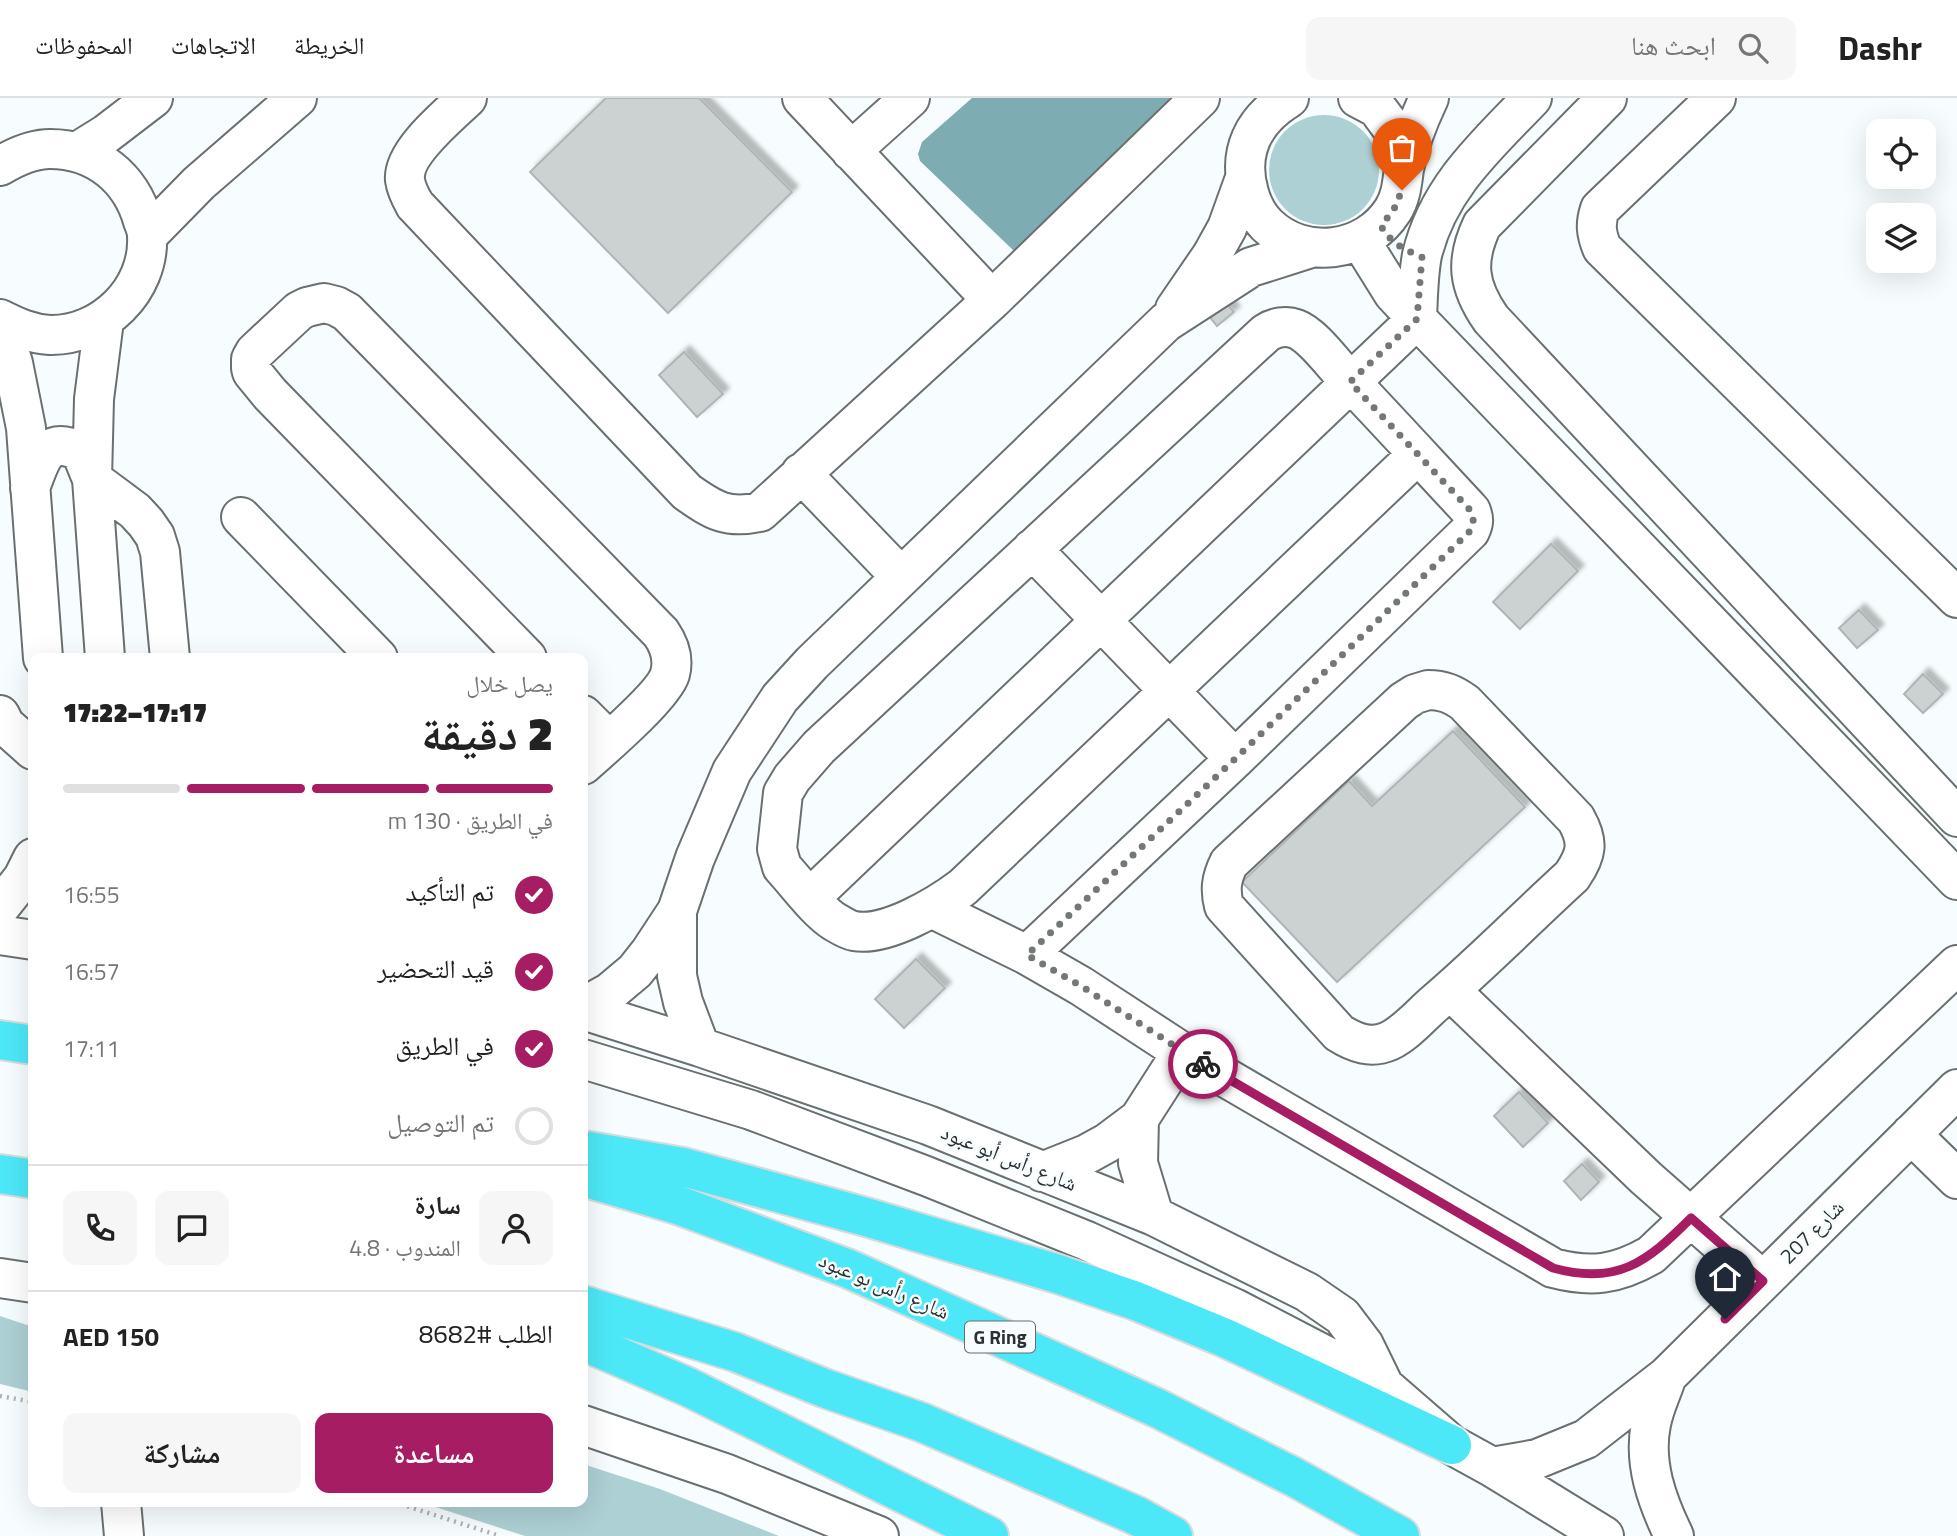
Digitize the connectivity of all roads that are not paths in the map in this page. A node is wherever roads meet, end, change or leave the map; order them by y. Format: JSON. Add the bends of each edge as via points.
{"nodes":[{"id":1,"x":153,"y":98,"type":"edge"},
{"id":2,"x":297,"y":98,"type":"edge"},
{"id":3,"x":467,"y":98,"type":"edge"},
{"id":4,"x":802,"y":98,"type":"edge"},
{"id":5,"x":910,"y":98,"type":"edge"},
{"id":6,"x":1200,"y":98,"type":"edge"},
{"id":7,"x":1289,"y":98,"type":"edge"},
{"id":8,"x":1358,"y":98,"type":"edge"},
{"id":9,"x":1429,"y":98,"type":"edge"},
{"id":10,"x":1532,"y":98,"type":"edge"},
{"id":11,"x":1607,"y":98,"type":"edge"},
{"id":12,"x":1716,"y":98,"type":"edge"},
{"id":13,"x":851,"y":151,"type":"junction"},
{"id":14,"x":76,"y":152,"type":"junction"},
{"id":15,"x":7,"y":157,"type":"edge"},
{"id":16,"x":1404,"y":169,"type":"junction"},
{"id":17,"x":1244,"y":178,"type":"junction"},
{"id":18,"x":1370,"y":233,"type":"junction"},
{"id":19,"x":148,"y":236,"type":"junction"},
{"id":20,"x":1311,"y":248,"type":"junction"},
{"id":21,"x":1422,"y":257,"type":"junction"},
{"id":22,"x":992,"y":300,"type":"junction"},
{"id":23,"x":0,"y":318,"type":"edge"},
{"id":24,"x":1417,"y":319,"type":"junction"},
{"id":25,"x":104,"y":320,"type":"junction"},
{"id":26,"x":1166,"y":322,"type":"junction"},
{"id":27,"x":0,"y":324,"type":"edge"},
{"id":28,"x":1350,"y":382,"type":"junction"},
{"id":29,"x":1418,"y":454,"type":"junction"},
{"id":30,"x":801,"y":473,"type":"junction"},
{"id":31,"x":15,"y":478,"type":"edge"},
{"id":32,"x":92,"y":479,"type":"junction"},
{"id":33,"x":241,"y":517,"type":"dead end"},
{"id":34,"x":1032,"y":549,"type":"junction"},
{"id":35,"x":901,"y":577,"type":"junction"},
{"id":36,"x":1957,"y":598,"type":"edge"},
{"id":37,"x":1100,"y":621,"type":"junction"},
{"id":38,"x":42,"y":653,"type":"edge"},
{"id":39,"x":105,"y":653,"type":"edge"},
{"id":40,"x":170,"y":653,"type":"edge"},
{"id":41,"x":373,"y":653,"type":"edge"},
{"id":42,"x":522,"y":653,"type":"edge"},
{"id":43,"x":1168,"y":691,"type":"junction"},
{"id":44,"x":0,"y":715,"type":"edge"},
{"id":45,"x":591,"y":741,"type":"edge"},
{"id":46,"x":28,"y":745,"type":"edge"},
{"id":47,"x":1236,"y":758,"type":"junction"},
{"id":48,"x":1957,"y":817,"type":"edge"},
{"id":49,"x":28,"y":868,"type":"edge"},
{"id":50,"x":1957,"y":880,"type":"edge"},
{"id":51,"x":810,"y":898,"type":"junction"},
{"id":52,"x":0,"y":907,"type":"edge"},
{"id":53,"x":931,"y":908,"type":"junction"},
{"id":54,"x":677,"y":911,"type":"junction"},
{"id":55,"x":0,"y":935,"type":"edge"},
{"id":56,"x":28,"y":939,"type":"edge"},
{"id":57,"x":1027,"y":955,"type":"junction"},
{"id":58,"x":1957,"y":965,"type":"edge"},
{"id":59,"x":1450,"y":990,"type":"junction"},
{"id":60,"x":588,"y":1005,"type":"edge"},
{"id":61,"x":588,"y":1010,"type":"edge"},
{"id":62,"x":0,"y":1040,"type":"edge"},
{"id":63,"x":28,"y":1044,"type":"edge"},
{"id":64,"x":700,"y":1047,"type":"junction"},
{"id":65,"x":1182,"y":1052,"type":"junction"},
{"id":66,"x":588,"y":1061,"type":"edge"},
{"id":67,"x":1957,"y":1089,"type":"edge"},
{"id":68,"x":1139,"y":1119,"type":"junction"},
{"id":69,"x":1911,"y":1134,"type":"junction"},
{"id":70,"x":588,"y":1151,"type":"edge"},
{"id":71,"x":1042,"y":1172,"type":"junction"},
{"id":72,"x":0,"y":1174,"type":"edge"},
{"id":73,"x":28,"y":1178,"type":"edge"},
{"id":74,"x":588,"y":1178,"type":"edge"},
{"id":75,"x":1957,"y":1179,"type":"edge"},
{"id":76,"x":1154,"y":1216,"type":"junction"},
{"id":77,"x":1691,"y":1218,"type":"junction"},
{"id":78,"x":0,"y":1278,"type":"edge"},
{"id":79,"x":1763,"y":1281,"type":"junction"},
{"id":80,"x":28,"y":1282,"type":"edge"},
{"id":81,"x":588,"y":1307,"type":"edge"},
{"id":82,"x":588,"y":1343,"type":"edge"},
{"id":83,"x":1667,"y":1376,"type":"junction"},
{"id":84,"x":1384,"y":1386,"type":"junction"},
{"id":85,"x":588,"y":1427,"type":"edge"},
{"id":86,"x":1452,"y":1445,"type":"junction"},
{"id":87,"x":1492,"y":1467,"type":"junction"},
{"id":88,"x":121,"y":1507,"type":"edge"},
{"id":89,"x":124,"y":1536,"type":"edge"},
{"id":90,"x":879,"y":1536,"type":"edge"},
{"id":91,"x":989,"y":1536,"type":"edge"},
{"id":92,"x":1173,"y":1536,"type":"edge"},
{"id":93,"x":1400,"y":1536,"type":"edge"},
{"id":94,"x":1604,"y":1536,"type":"edge"},
{"id":95,"x":1674,"y":1536,"type":"edge"}],
"edges":[{"from":1,"to":14,"type":"street"},
{"from":2,"to":19,"type":"street","via":[[199,183]]},
{"from":3,"to":30,"type":"street","via":[[415,149],[407,164],[405,179],[415,205],[687,492],[707,506],[743,516],[760,512]]},
{"from":4,"to":13,"type":"street"},
{"from":5,"to":13,"type":"street"},
{"from":6,"to":22,"type":"street"},
{"from":7,"to":17,"type":"street","via":[[1272,108],[1256,127],[1245,151]]},
{"from":8,"to":16,"type":"street","via":[[1377,108],[1397,135]]},
{"from":9,"to":16,"type":"street","via":[[1415,127]]},
{"from":10,"to":21,"type":"street","via":[[1456,180],[1441,204]]},
{"from":11,"to":48,"type":"street","via":[[1482,225],[1471,263],[1480,302]]},
{"from":12,"to":36,"type":"street","via":[[1600,209],[1596,234],[1602,248]]},
{"from":13,"to":22,"type":"street"},
{"from":14,"to":15,"type":"street","via":[[48,149]]},
{"from":14,"to":19,"type":"street","via":[[103,163],[124,182],[139,206]]},
{"from":16,"to":18,"type":"street","via":[[1394,209]]},
{"from":17,"to":20,"type":"street","via":[[1266,225]]},
{"from":17,"to":26,"type":"street","via":[[1227,229]]},
{"from":18,"to":20,"type":"street","via":[[1335,248]]},
{"from":18,"to":21,"type":"street","via":[[1386,234],[1401,248]]},
{"from":18,"to":24,"type":"street","via":[[1393,293]]},
{"from":19,"to":25,"type":"street","via":[[137,283],[123,304]]},
{"from":20,"to":26,"type":"street","via":[[1251,267]]},
{"from":21,"to":24,"type":"street"},
{"from":22,"to":30,"type":"street"},
{"from":23,"to":25,"type":"street","via":[[23,330],[50,335],[78,332]]},
{"from":24,"to":28,"type":"street"},
{"from":24,"to":50,"type":"street"},
{"from":25,"to":32,"type":"street","via":[[94,399]]},
{"from":26,"to":35,"type":"street"},
{"from":27,"to":31,"type":"street","via":[[26,428]]},
{"from":28,"to":29,"type":"street"},
{"from":28,"to":34,"type":"street","via":[[1305,334],[1295,328],[1275,327]]},
{"from":28,"to":37,"type":"street"},
{"from":29,"to":43,"type":"street"},
{"from":29,"to":47,"type":"street","via":[[1471,511],[1470,531]]},
{"from":30,"to":35,"type":"street"},
{"from":31,"to":32,"type":"street","via":[[59,445],[81,452]]},
{"from":31,"to":38,"type":"street"},
{"from":32,"to":39,"type":"street"},
{"from":32,"to":40,"type":"street","via":[[135,511],[155,536]]},
{"from":33,"to":41,"type":"street"},
{"from":34,"to":37,"type":"street"},
{"from":34,"to":51,"type":"street","via":[[819,747],[792,778],[783,793],[776,849],[782,867]]},
{"from":35,"to":54,"type":"street","via":[[780,698],[732,771]]},
{"from":37,"to":43,"type":"street"},
{"from":37,"to":51,"type":"street"},
{"from":42,"to":45,"type":"street","via":[[252,372],[255,352],[299,310],[324,303],[347,312],[661,633],[672,660],[669,677],[659,692]]},
{"from":43,"to":47,"type":"street"},
{"from":43,"to":53,"type":"street","via":[[962,887]]},
{"from":44,"to":46,"type":"street"},
{"from":47,"to":57,"type":"street"},
{"from":49,"to":52,"type":"street"},
{"from":51,"to":53,"type":"street","via":[[833,921],[852,931],[887,928]]},
{"from":53,"to":57,"type":"street"},
{"from":54,"to":60,"type":"street","via":[[635,971]]},
{"from":54,"to":64,"type":"street","via":[[677,976]]},
{"from":55,"to":56,"type":"street"},
{"from":57,"to":65,"type":"street"},
{"from":58,"to":77,"type":"street"},
{"from":59,"to":59,"type":"street","via":[[1572,876],[1581,863],[1584,832],[1465,703],[1441,690],[1428,690],[1404,701],[1229,863],[1221,892],[1224,906],[1339,1033],[1354,1042],[1390,1041]]},
{"from":59,"to":77,"type":"street"},
{"from":61,"to":64,"type":"street","name":"شارع رأس أبو عبود"},
{"from":62,"to":63,"type":"highway"},
{"from":64,"to":71,"type":"street","name":"شارع رأس أبو عبود","via":[[929,1125]]},
{"from":65,"to":68,"type":"street"},
{"from":65,"to":77,"type":"street","via":[[1553,1268],[1573,1274],[1614,1272],[1651,1255]]},
{"from":66,"to":84,"type":"street","name":"شارع رأس أبو عبود","via":[[751,1110],[1074,1236],[1234,1308]]},
{"from":67,"to":69,"type":"street","name":"شارع 207"},
{"from":68,"to":71,"type":"street","via":[[1087,1154]]},
{"from":68,"to":76,"type":"street","via":[[1138,1163]]},
{"from":69,"to":75,"type":"street"},
{"from":69,"to":79,"type":"street","name":"شارع 207"},
{"from":70,"to":86,"type":"highway","via":[[683,1167],[1058,1274],[1223,1337]]},
{"from":71,"to":76,"type":"street","name":"شارع رأس أبو عبود"},
{"from":72,"to":73,"type":"highway"},
{"from":74,"to":93,"type":"highway","name":"شارع رأس بو عبود","number":"G Ring","via":[[678,1205],[849,1269],[1157,1408]]},
{"from":76,"to":84,"type":"street","name":"شارع رأس أبو عبود","via":[[1307,1292],[1342,1316],[1364,1345]]},
{"from":77,"to":79,"type":"street"},
{"from":78,"to":80,"type":"street"},
{"from":79,"to":83,"type":"street","name":"شارع 207"},
{"from":81,"to":92,"type":"highway","via":[[735,1352],[921,1422]]},
{"from":82,"to":91,"type":"highway","via":[[688,1387]]},
{"from":83,"to":87,"type":"street","via":[[1586,1439],[1537,1459]]},
{"from":83,"to":95,"type":"street","via":[[1651,1420],[1648,1444],[1651,1475]]},
{"from":84,"to":86,"type":"street","name":"شارع رأس أبو عبود"},
{"from":85,"to":90,"type":"street","via":[[727,1474]]},
{"from":86,"to":87,"type":"street","name":"شارع رأس أبو عبود"},
{"from":87,"to":94,"type":"street","name":"شارع رأس أبو عبود"},
{"from":88,"to":89,"type":"street"}]}
